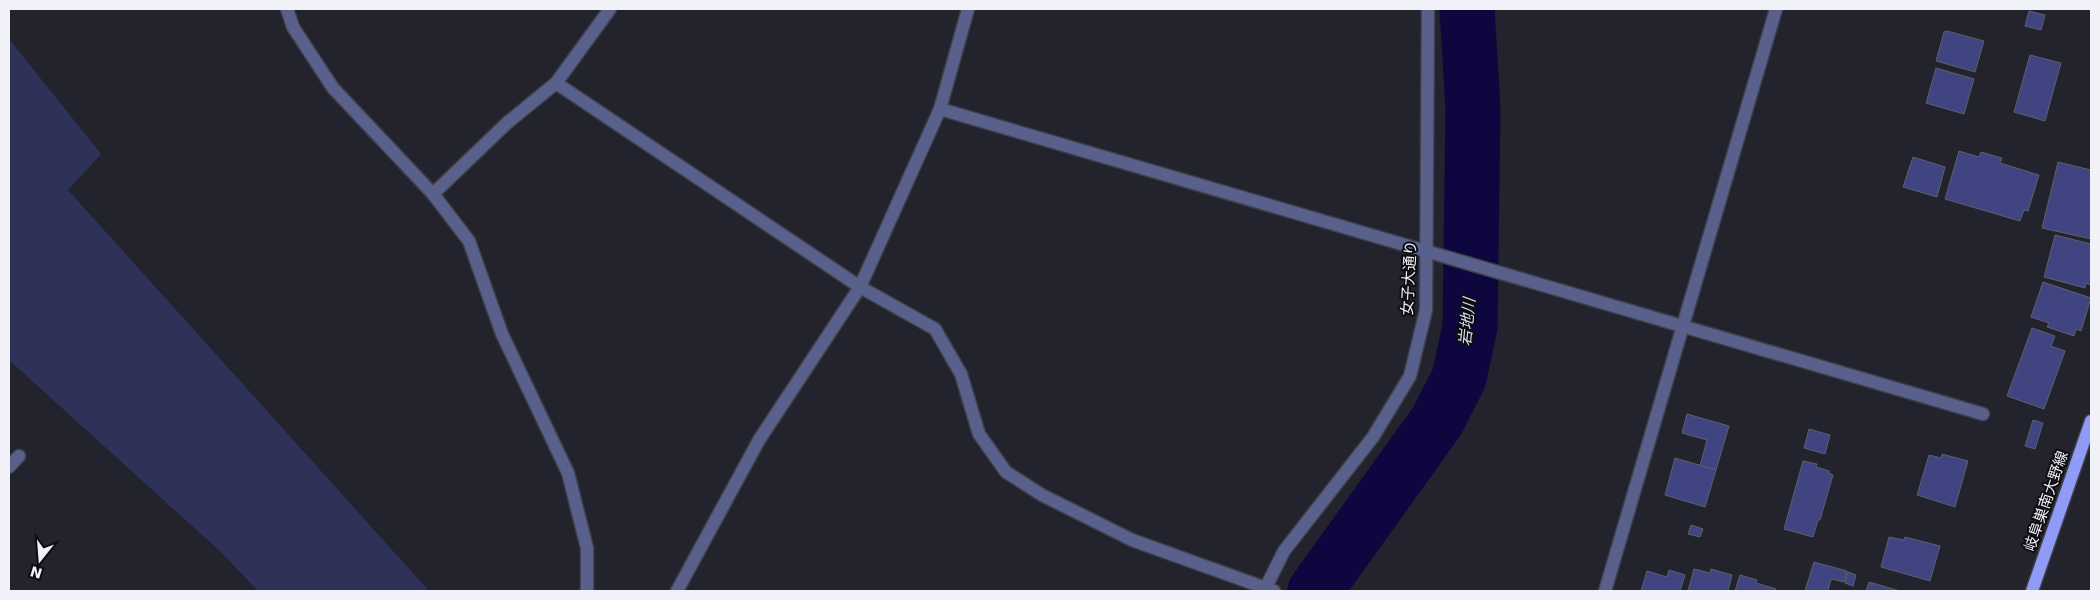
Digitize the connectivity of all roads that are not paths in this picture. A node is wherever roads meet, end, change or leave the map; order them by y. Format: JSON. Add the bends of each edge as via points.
{"nodes":[{"id":1,"x":287,"y":9,"type":"edge"},
{"id":2,"x":610,"y":9,"type":"edge"},
{"id":3,"x":968,"y":9,"type":"edge"},
{"id":4,"x":1428,"y":9,"type":"edge"},
{"id":5,"x":1776,"y":9,"type":"edge"},
{"id":6,"x":556,"y":83,"type":"junction"},
{"id":7,"x":940,"y":109,"type":"junction"},
{"id":8,"x":433,"y":194,"type":"junction"},
{"id":9,"x":1427,"y":252,"type":"junction"},
{"id":10,"x":860,"y":287,"type":"junction"},
{"id":11,"x":1682,"y":325,"type":"junction"},
{"id":12,"x":1983,"y":414,"type":"dead end"},
{"id":13,"x":2091,"y":421,"type":"edge"},
{"id":14,"x":20,"y":456,"type":"dead end"},
{"id":15,"x":9,"y":468,"type":"edge"},
{"id":16,"x":1268,"y":590,"type":"edge"},
{"id":17,"x":587,"y":591,"type":"edge"},
{"id":18,"x":676,"y":591,"type":"edge"},
{"id":19,"x":1604,"y":591,"type":"edge"},
{"id":20,"x":2032,"y":591,"type":"edge"}],
"edges":[{"from":1,"to":8,"type":"street","via":[[293,27],[333,88]]},
{"from":2,"to":6,"type":"street"},
{"from":3,"to":7,"type":"street"},
{"from":4,"to":9,"type":"street","name":"女子大通り"},
{"from":5,"to":11,"type":"street"},
{"from":6,"to":8,"type":"street","via":[[507,122]]},
{"from":6,"to":10,"type":"street"},
{"from":7,"to":9,"type":"street"},
{"from":7,"to":10,"type":"street"},
{"from":8,"to":17,"type":"street","via":[[468,241],[502,334],[568,474],[587,548]]},
{"from":9,"to":11,"type":"street"},
{"from":9,"to":16,"type":"street","name":"女子大通り","via":[[1426,310],[1410,376],[1373,437],[1284,551]]},
{"from":10,"to":16,"type":"street","via":[[935,329],[961,374],[979,434],[1006,472],[1042,495],[1132,540]]},
{"from":10,"to":18,"type":"street","via":[[759,440]]},
{"from":11,"to":12,"type":"street"},
{"from":11,"to":19,"type":"street"},
{"from":13,"to":20,"type":"main road","name":"岐阜巣南大野線"},
{"from":14,"to":15,"type":"street"}]}
